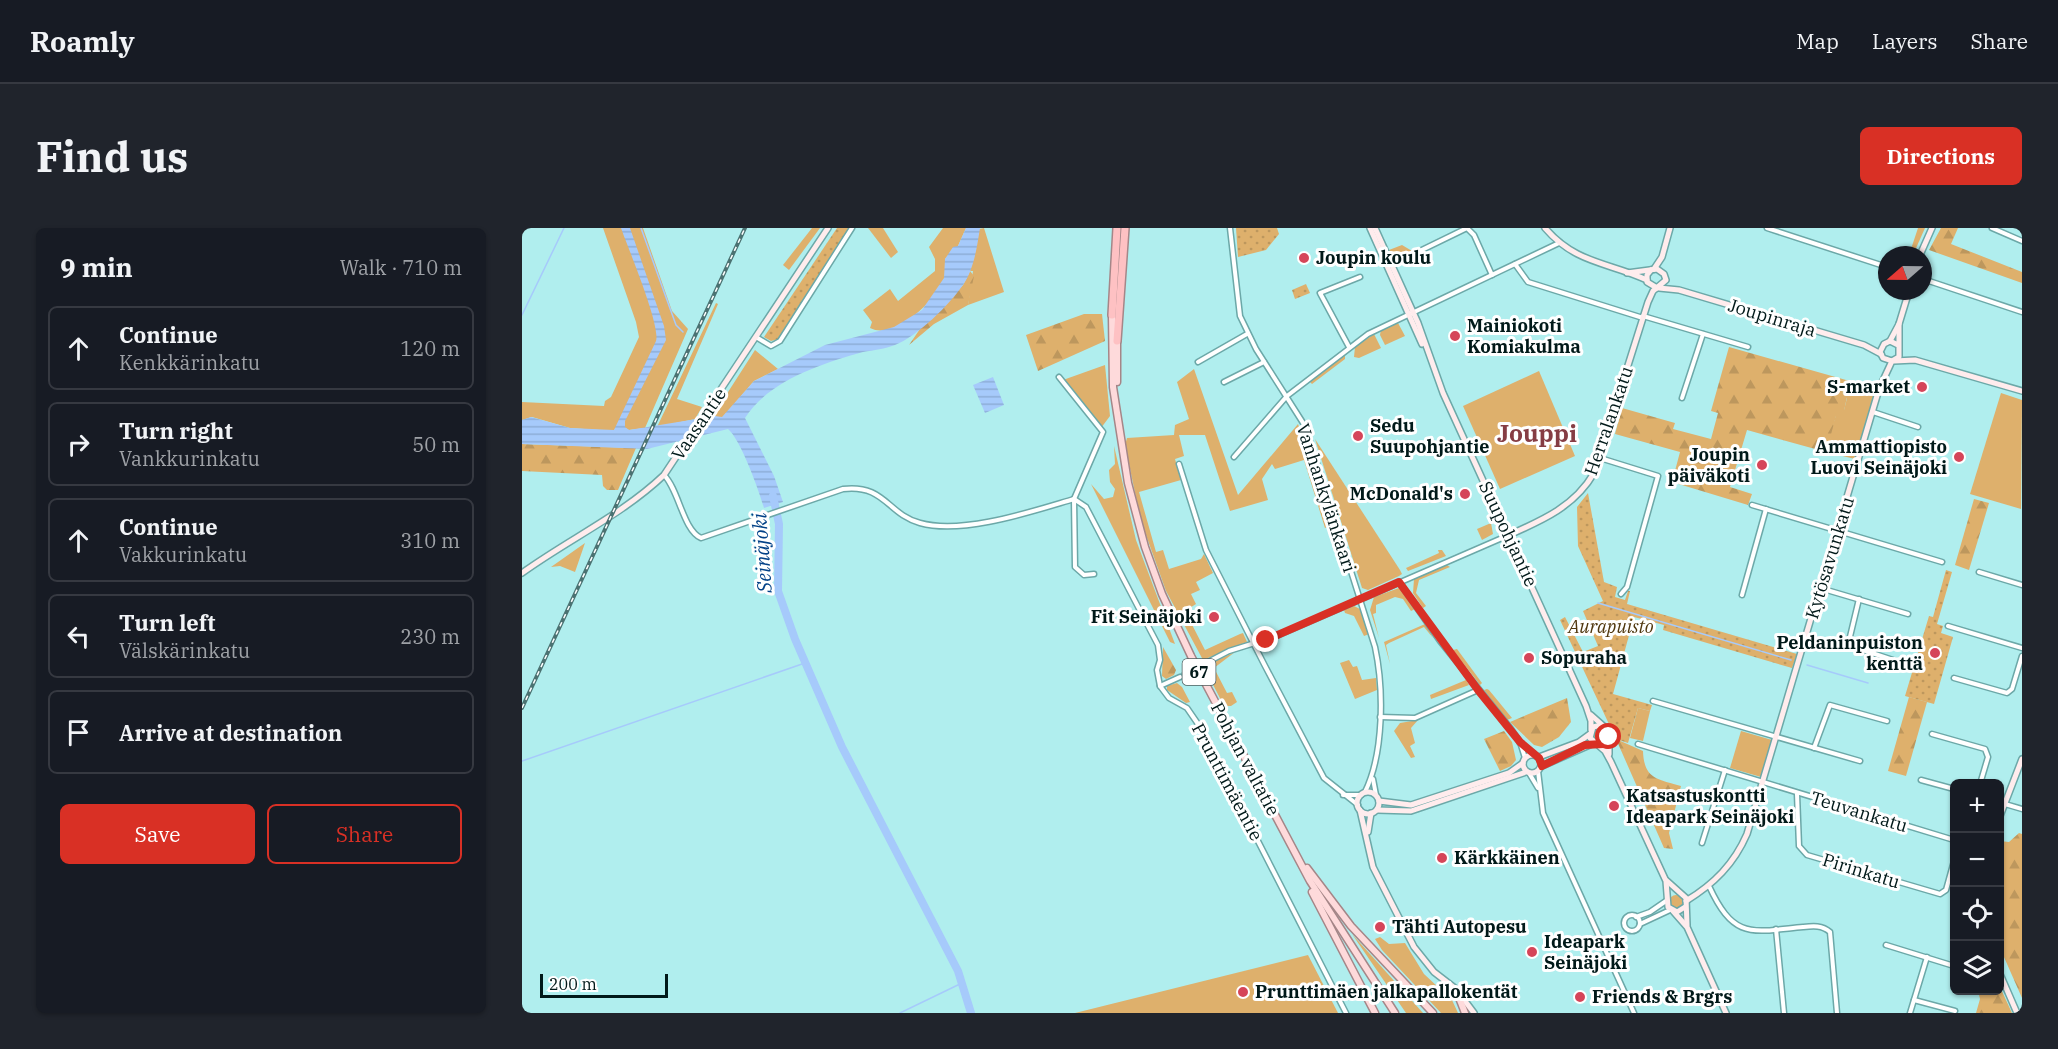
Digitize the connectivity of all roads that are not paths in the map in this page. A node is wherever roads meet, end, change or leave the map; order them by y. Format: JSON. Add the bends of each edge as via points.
{"nodes":[{"id":1,"x":828,"y":228,"type":"edge"},
{"id":2,"x":852,"y":228,"type":"edge"},
{"id":3,"x":1117,"y":228,"type":"edge"},
{"id":4,"x":1125,"y":228,"type":"edge"},
{"id":5,"x":1230,"y":228,"type":"edge"},
{"id":6,"x":1370,"y":228,"type":"edge"},
{"id":7,"x":1375,"y":228,"type":"edge"},
{"id":8,"x":1545,"y":228,"type":"edge"},
{"id":9,"x":1670,"y":228,"type":"edge"},
{"id":10,"x":1767,"y":228,"type":"edge"},
{"id":11,"x":1932,"y":228,"type":"edge"},
{"id":12,"x":1992,"y":228,"type":"edge"},
{"id":13,"x":2022,"y":241,"type":"edge"},
{"id":14,"x":1558,"y":243,"type":"junction"},
{"id":15,"x":1924,"y":246,"type":"edge"},
{"id":16,"x":1662,"y":257,"type":"junction"},
{"id":17,"x":1515,"y":264,"type":"junction"},
{"id":18,"x":1878,"y":264,"type":"edge"},
{"id":19,"x":1390,"y":265,"type":"junction"},
{"id":20,"x":1654,"y":269,"type":"junction"},
{"id":21,"x":1627,"y":273,"type":"junction"},
{"id":22,"x":1492,"y":275,"type":"junction"},
{"id":23,"x":1665,"y":275,"type":"junction"},
{"id":24,"x":1360,"y":278,"type":"dead end"},
{"id":25,"x":1647,"y":281,"type":"junction"},
{"id":26,"x":1932,"y":282,"type":"edge"},
{"id":27,"x":1658,"y":288,"type":"junction"},
{"id":28,"x":1679,"y":290,"type":"junction"},
{"id":29,"x":1906,"y":300,"type":"edge"},
{"id":30,"x":1647,"y":302,"type":"junction"},
{"id":31,"x":2022,"y":312,"type":"edge"},
{"id":32,"x":1410,"y":313,"type":"junction"},
{"id":33,"x":1112,"y":315,"type":"joint"},
{"id":34,"x":1643,"y":317,"type":"junction"},
{"id":35,"x":1899,"y":324,"type":"junction"},
{"id":36,"x":1247,"y":334,"type":"junction"},
{"id":37,"x":1703,"y":334,"type":"junction"},
{"id":38,"x":756,"y":337,"type":"junction"},
{"id":39,"x":1117,"y":341,"type":"joint"},
{"id":40,"x":1887,"y":343,"type":"junction"},
{"id":41,"x":1864,"y":345,"type":"junction"},
{"id":42,"x":1349,"y":347,"type":"junction"},
{"id":43,"x":1748,"y":347,"type":"dead end"},
{"id":44,"x":1899,"y":348,"type":"junction"},
{"id":45,"x":1882,"y":356,"type":"junction"},
{"id":46,"x":1915,"y":360,"type":"junction"},
{"id":47,"x":1893,"y":361,"type":"junction"},
{"id":48,"x":1198,"y":362,"type":"dead end"},
{"id":49,"x":1264,"y":362,"type":"junction"},
{"id":50,"x":1059,"y":377,"type":"dead end"},
{"id":51,"x":1882,"y":380,"type":"junction"},
{"id":52,"x":1224,"y":382,"type":"dead end"},
{"id":53,"x":2022,"y":391,"type":"edge"},
{"id":54,"x":1287,"y":396,"type":"junction"},
{"id":55,"x":1682,"y":399,"type":"dead end"},
{"id":56,"x":1873,"y":412,"type":"junction"},
{"id":57,"x":1118,"y":419,"type":"junction"},
{"id":58,"x":1918,"y":427,"type":"dead end"},
{"id":59,"x":1234,"y":457,"type":"dead end"},
{"id":60,"x":1600,"y":458,"type":"junction"},
{"id":61,"x":1179,"y":464,"type":"dead end"},
{"id":62,"x":664,"y":475,"type":"junction"},
{"id":63,"x":1074,"y":499,"type":"junction"},
{"id":64,"x":1752,"y":505,"type":"dead end"},
{"id":65,"x":1766,"y":509,"type":"junction"},
{"id":66,"x":1838,"y":530,"type":"junction"},
{"id":67,"x":1509,"y":535,"type":"junction"},
{"id":68,"x":1942,"y":562,"type":"dead end"},
{"id":69,"x":1979,"y":572,"type":"dead end"},
{"id":70,"x":522,"y":573,"type":"edge"},
{"id":71,"x":1094,"y":574,"type":"dead end"},
{"id":72,"x":1399,"y":582,"type":"junction"},
{"id":73,"x":2022,"y":585,"type":"edge"},
{"id":74,"x":1820,"y":588,"type":"junction"},
{"id":75,"x":1621,"y":594,"type":"dead end"},
{"id":76,"x":1742,"y":595,"type":"dead end"},
{"id":77,"x":1360,"y":599,"type":"junction"},
{"id":78,"x":1859,"y":599,"type":"junction"},
{"id":79,"x":1908,"y":614,"type":"dead end"},
{"id":80,"x":1948,"y":626,"type":"dead end"},
{"id":81,"x":1254,"y":644,"type":"junction"},
{"id":82,"x":2022,"y":648,"type":"edge"},
{"id":83,"x":2022,"y":656,"type":"edge"},
{"id":84,"x":1902,"y":663,"type":"dead end"},
{"id":85,"x":1202,"y":666,"type":"dead end"},
{"id":86,"x":1192,"y":671,"type":"dead end"},
{"id":87,"x":1185,"y":674,"type":"dead end"},
{"id":88,"x":1180,"y":677,"type":"dead end"},
{"id":89,"x":1954,"y":678,"type":"dead end"},
{"id":90,"x":1160,"y":686,"type":"junction"},
{"id":91,"x":1478,"y":690,"type":"junction"},
{"id":92,"x":1653,"y":700,"type":"dead end"},
{"id":93,"x":1588,"y":712,"type":"junction"},
{"id":94,"x":1380,"y":717,"type":"junction"},
{"id":95,"x":1887,"y":720,"type":"dead end"},
{"id":96,"x":1601,"y":725,"type":"junction"},
{"id":97,"x":1590,"y":732,"type":"junction"},
{"id":98,"x":1932,"y":734,"type":"dead end"},
{"id":99,"x":1776,"y":736,"type":"junction"},
{"id":100,"x":1608,"y":740,"type":"junction"},
{"id":101,"x":1520,"y":742,"type":"junction"},
{"id":102,"x":1596,"y":744,"type":"junction"},
{"id":103,"x":1638,"y":744,"type":"dead end"},
{"id":104,"x":1814,"y":748,"type":"junction"},
{"id":105,"x":1537,"y":756,"type":"junction"},
{"id":106,"x":2022,"y":759,"type":"edge"},
{"id":107,"x":1524,"y":760,"type":"junction"},
{"id":108,"x":1860,"y":761,"type":"dead end"},
{"id":109,"x":1611,"y":762,"type":"junction"},
{"id":110,"x":1540,"y":769,"type":"junction"},
{"id":111,"x":1725,"y":770,"type":"junction"},
{"id":112,"x":1528,"y":773,"type":"junction"},
{"id":113,"x":1372,"y":778,"type":"junction"},
{"id":114,"x":1981,"y":779,"type":"edge"},
{"id":115,"x":1921,"y":780,"type":"dead end"},
{"id":116,"x":1763,"y":782,"type":"junction"},
{"id":117,"x":1539,"y":788,"type":"junction"},
{"id":118,"x":1950,"y":788,"type":"edge"},
{"id":119,"x":1363,"y":794,"type":"junction"},
{"id":120,"x":1797,"y":794,"type":"junction"},
{"id":121,"x":1342,"y":795,"type":"junction"},
{"id":122,"x":1377,"y":798,"type":"junction"},
{"id":123,"x":2004,"y":801,"type":"edge"},
{"id":124,"x":2004,"y":803,"type":"edge"},
{"id":125,"x":1359,"y":808,"type":"junction"},
{"id":126,"x":2022,"y":809,"type":"edge"},
{"id":127,"x":1374,"y":812,"type":"junction"},
{"id":128,"x":1950,"y":839,"type":"edge"},
{"id":129,"x":1367,"y":840,"type":"junction"},
{"id":130,"x":1702,"y":843,"type":"dead end"},
{"id":131,"x":1295,"y":853,"type":"junction"},
{"id":132,"x":1950,"y":876,"type":"edge"},
{"id":133,"x":1666,"y":880,"type":"junction"},
{"id":134,"x":1709,"y":886,"type":"junction"},
{"id":135,"x":1667,"y":898,"type":"junction"},
{"id":136,"x":1683,"y":899,"type":"junction"},
{"id":137,"x":1672,"y":910,"type":"junction"},
{"id":138,"x":1636,"y":917,"type":"junction"},
{"id":139,"x":1639,"y":925,"type":"junction"},
{"id":140,"x":1687,"y":927,"type":"junction"},
{"id":141,"x":1776,"y":929,"type":"junction"},
{"id":142,"x":1886,"y":945,"type":"dead end"},
{"id":143,"x":1927,"y":957,"type":"junction"},
{"id":144,"x":1950,"y":965,"type":"edge"},
{"id":145,"x":2004,"y":983,"type":"edge"},
{"id":146,"x":1453,"y":988,"type":"junction"},
{"id":147,"x":1458,"y":995,"type":"joint"},
{"id":148,"x":1914,"y":1000,"type":"junction"},
{"id":149,"x":1955,"y":1011,"type":"dead end"},
{"id":150,"x":1346,"y":1013,"type":"edge"},
{"id":151,"x":1375,"y":1013,"type":"edge"},
{"id":152,"x":1395,"y":1013,"type":"edge"},
{"id":153,"x":1431,"y":1013,"type":"edge"},
{"id":154,"x":1467,"y":1013,"type":"edge"},
{"id":155,"x":1474,"y":1013,"type":"edge"},
{"id":156,"x":1634,"y":1013,"type":"edge"},
{"id":157,"x":1726,"y":1013,"type":"edge"},
{"id":158,"x":1784,"y":1013,"type":"edge"},
{"id":159,"x":1837,"y":1013,"type":"edge"},
{"id":160,"x":1910,"y":1013,"type":"edge"},
{"id":161,"x":2017,"y":1013,"type":"edge"}],
"edges":[{"from":1,"to":38,"type":"street","name":"Vaasantie"},
{"from":2,"to":38,"type":"street","via":[[780,341],[771,346]]},
{"from":3,"to":33,"type":"highway","name":"Pohjan valtatie","number":"67"},
{"from":4,"to":39,"type":"highway","name":"Pohjan valtatie","number":"67"},
{"from":5,"to":36,"type":"street","name":"Vanhankylänkaari","via":[[1235,294]]},
{"from":6,"to":19,"type":"street","name":"Suupohjantie"},
{"from":7,"to":19,"type":"street","name":"Suupohjantie"},
{"from":8,"to":14,"type":"street"},
{"from":9,"to":16,"type":"street"},
{"from":10,"to":18,"type":"street"},
{"from":11,"to":15,"type":"street"},
{"from":12,"to":13,"type":"street"},
{"from":14,"to":17,"type":"street"},
{"from":14,"to":21,"type":"street","via":[[1588,261]]},
{"from":16,"to":20,"type":"street"},
{"from":16,"to":23,"type":"street"},
{"from":17,"to":22,"type":"street"},
{"from":17,"to":34,"type":"street","via":[[1528,282]]},
{"from":19,"to":22,"type":"street","via":[[1467,228]]},
{"from":19,"to":32,"type":"street","name":"Suupohjantie"},
{"from":20,"to":21,"type":"street"},
{"from":20,"to":23,"type":"street"},
{"from":20,"to":25,"type":"street","via":[[1647,275]]},
{"from":21,"to":25,"type":"street"},
{"from":22,"to":32,"type":"street"},
{"from":23,"to":27,"type":"street"},
{"from":23,"to":28,"type":"street","name":"Joupinraja"},
{"from":24,"to":42,"type":"street","via":[[1320,293]]},
{"from":25,"to":27,"type":"street"},
{"from":25,"to":30,"type":"street","name":"Herralankatu"},
{"from":26,"to":31,"type":"street"},
{"from":27,"to":28,"type":"street","name":"Joupinraja"},
{"from":27,"to":30,"type":"street","name":"Herralankatu"},
{"from":28,"to":41,"type":"street","name":"Joupinraja"},
{"from":29,"to":35,"type":"street"},
{"from":30,"to":34,"type":"street","name":"Herralankatu"},
{"from":32,"to":42,"type":"street","via":[[1375,329]]},
{"from":32,"to":67,"type":"street","name":"Suupohjantie"},
{"from":33,"to":57,"type":"main road","name":"Pohjan valtatie","number":"67","via":[[1111,358]]},
{"from":34,"to":37,"type":"street"},
{"from":34,"to":60,"type":"street","name":"Herralankatu"},
{"from":35,"to":40,"type":"street"},
{"from":35,"to":44,"type":"street"},
{"from":36,"to":48,"type":"street"},
{"from":36,"to":49,"type":"street","name":"Vanhankylänkaari"},
{"from":37,"to":43,"type":"street"},
{"from":37,"to":55,"type":"street"},
{"from":38,"to":62,"type":"street","name":"Vaasantie"},
{"from":39,"to":57,"type":"main road","name":"Pohjan valtatie","number":"67"},
{"from":40,"to":41,"type":"street","name":"Joupinraja"},
{"from":40,"to":44,"type":"street"},
{"from":40,"to":45,"type":"street","name":"Kytösavunkatu"},
{"from":41,"to":45,"type":"street","name":"Joupinraja"},
{"from":42,"to":54,"type":"street"},
{"from":44,"to":46,"type":"street"},
{"from":44,"to":47,"type":"street","name":"Kytösavunkatu"},
{"from":45,"to":47,"type":"street","name":"Joupinraja"},
{"from":45,"to":51,"type":"street","name":"Kytösavunkatu"},
{"from":46,"to":47,"type":"street"},
{"from":46,"to":53,"type":"street"},
{"from":47,"to":51,"type":"street","name":"Kytösavunkatu"},
{"from":49,"to":52,"type":"street"},
{"from":49,"to":54,"type":"street","name":"Vanhankylänkaari"},
{"from":50,"to":63,"type":"street","via":[[1103,432]]},
{"from":51,"to":56,"type":"street","name":"Kytösavunkatu"},
{"from":54,"to":59,"type":"street"},
{"from":54,"to":77,"type":"street","name":"Vanhankylänkaari","via":[[1305,426]]},
{"from":56,"to":58,"type":"street"},
{"from":56,"to":66,"type":"street","name":"Kytösavunkatu"},
{"from":57,"to":131,"type":"main road","name":"Pohjan valtatie","number":"67","via":[[1137,520],[1162,594]]},
{"from":60,"to":67,"type":"street","name":"Herralankatu","via":[[1575,498],[1553,514]]},
{"from":60,"to":75,"type":"street","via":[[1658,476],[1627,587]]},
{"from":61,"to":81,"type":"street","via":[[1206,550]]},
{"from":62,"to":63,"type":"street","via":[[697,536],[709,536],[843,489],[876,493],[919,523],[1002,520]]},
{"from":62,"to":70,"type":"street","name":"Vaasantie","via":[[628,507]]},
{"from":63,"to":71,"type":"street","via":[[1075,567],[1084,575]]},
{"from":63,"to":90,"type":"street","via":[[1086,507],[1158,645]]},
{"from":64,"to":65,"type":"street"},
{"from":65,"to":66,"type":"street"},
{"from":65,"to":76,"type":"street"},
{"from":66,"to":68,"type":"street"},
{"from":66,"to":74,"type":"street","name":"Kytösavunkatu"},
{"from":67,"to":72,"type":"street"},
{"from":67,"to":93,"type":"street","name":"Suupohjantie"},
{"from":69,"to":73,"type":"street"},
{"from":72,"to":77,"type":"street"},
{"from":72,"to":91,"type":"street"},
{"from":74,"to":78,"type":"street"},
{"from":74,"to":99,"type":"street","name":"Kytösavunkatu"},
{"from":77,"to":81,"type":"street"},
{"from":77,"to":94,"type":"street","name":"Vanhankylänkaari","via":[[1378,659]]},
{"from":78,"to":79,"type":"street"},
{"from":78,"to":84,"type":"street","via":[[1848,645]]},
{"from":80,"to":82,"type":"street"},
{"from":81,"to":85,"type":"street","via":[[1229,651]]},
{"from":81,"to":121,"type":"street","via":[[1324,778]]},
{"from":83,"to":89,"type":"street","via":[[2012,689],[2007,693]]},
{"from":86,"to":87,"type":"street"},
{"from":88,"to":90,"type":"street"},
{"from":90,"to":150,"type":"street","name":"Prunttimäentie","via":[[1169,698],[1187,708],[1198,724]]},
{"from":91,"to":94,"type":"street","via":[[1415,718]]},
{"from":91,"to":101,"type":"street"},
{"from":92,"to":99,"type":"street"},
{"from":93,"to":96,"type":"street","name":"Suupohjantie"},
{"from":93,"to":97,"type":"street","name":"Suupohjantie"},
{"from":94,"to":113,"type":"street","name":"Vanhankylänkaari"},
{"from":95,"to":104,"type":"street","via":[[1830,705]]},
{"from":96,"to":97,"type":"street"},
{"from":96,"to":100,"type":"street","name":"Suupohjantie","via":[[1609,731]]},
{"from":97,"to":102,"type":"street","name":"Suupohjantie"},
{"from":97,"to":105,"type":"street","via":[[1579,742]]},
{"from":98,"to":114,"type":"street","via":[[1985,749],[1988,757]]},
{"from":99,"to":104,"type":"street"},
{"from":99,"to":116,"type":"street","name":"Kytösavunkatu"},
{"from":100,"to":102,"type":"street"},
{"from":100,"to":109,"type":"street"},
{"from":101,"to":105,"type":"street"},
{"from":101,"to":107,"type":"street"},
{"from":102,"to":109,"type":"street"},
{"from":102,"to":110,"type":"street"},
{"from":103,"to":111,"type":"street","name":"Teuvankatu"},
{"from":104,"to":108,"type":"street"},
{"from":105,"to":107,"type":"street"},
{"from":105,"to":110,"type":"street"},
{"from":106,"to":123,"type":"street"},
{"from":107,"to":112,"type":"street"},
{"from":107,"to":122,"type":"street","via":[[1509,773],[1412,805]]},
{"from":109,"to":133,"type":"street"},
{"from":110,"to":112,"type":"street"},
{"from":110,"to":117,"type":"street"},
{"from":111,"to":116,"type":"street","name":"Teuvankatu"},
{"from":111,"to":130,"type":"street"},
{"from":112,"to":117,"type":"street"},
{"from":112,"to":127,"type":"street","via":[[1412,811]]},
{"from":113,"to":119,"type":"street","name":"Vanhankylänkaari"},
{"from":113,"to":122,"type":"street","name":"Vanhankylänkaari"},
{"from":115,"to":118,"type":"street"},
{"from":116,"to":120,"type":"street","name":"Teuvankatu"},
{"from":116,"to":134,"type":"street","name":"Kytösavunkatu","via":[[1740,850]]},
{"from":117,"to":156,"type":"street","via":[[1544,813]]},
{"from":119,"to":121,"type":"street"},
{"from":119,"to":122,"type":"street"},
{"from":119,"to":125,"type":"street"},
{"from":120,"to":128,"type":"street","name":"Teuvankatu"},
{"from":120,"to":132,"type":"street","name":"Pirinkatu","via":[[1799,846],[1807,855],[1940,894],[1946,890]]},
{"from":121,"to":125,"type":"street"},
{"from":122,"to":127,"type":"street"},
{"from":124,"to":126,"type":"street"},
{"from":125,"to":127,"type":"street"},
{"from":125,"to":129,"type":"street"},
{"from":127,"to":129,"type":"street"},
{"from":129,"to":146,"type":"street","via":[[1373,867],[1414,947]]},
{"from":131,"to":151,"type":"main road"},
{"from":131,"to":152,"type":"main road","name":"Pohjan valtatie","number":"67"},
{"from":131,"to":153,"type":"main road","via":[[1351,926]]},
{"from":133,"to":135,"type":"street"},
{"from":133,"to":136,"type":"street"},
{"from":134,"to":136,"type":"street","name":"Kytösavunkatu"},
{"from":134,"to":141,"type":"street","via":[[1734,925],[1750,931]]},
{"from":135,"to":136,"type":"street"},
{"from":135,"to":137,"type":"street"},
{"from":135,"to":138,"type":"street","via":[[1650,912]]},
{"from":136,"to":137,"type":"street"},
{"from":136,"to":140,"type":"street"},
{"from":137,"to":139,"type":"street"},
{"from":137,"to":140,"type":"street"},
{"from":138,"to":139,"type":"street"},
{"from":138,"to":139,"type":"street","via":[[1626,918],[1625,927],[1632,931]]},
{"from":140,"to":157,"type":"street"},
{"from":141,"to":158,"type":"street"},
{"from":141,"to":159,"type":"street","via":[[1818,926],[1830,932]]},
{"from":142,"to":143,"type":"street"},
{"from":143,"to":144,"type":"street"},
{"from":143,"to":148,"type":"street"},
{"from":145,"to":161,"type":"street"},
{"from":146,"to":147,"type":"street"},
{"from":146,"to":155,"type":"street"},
{"from":147,"to":154,"type":"main road"},
{"from":148,"to":149,"type":"street"},
{"from":148,"to":160,"type":"street"}]}
